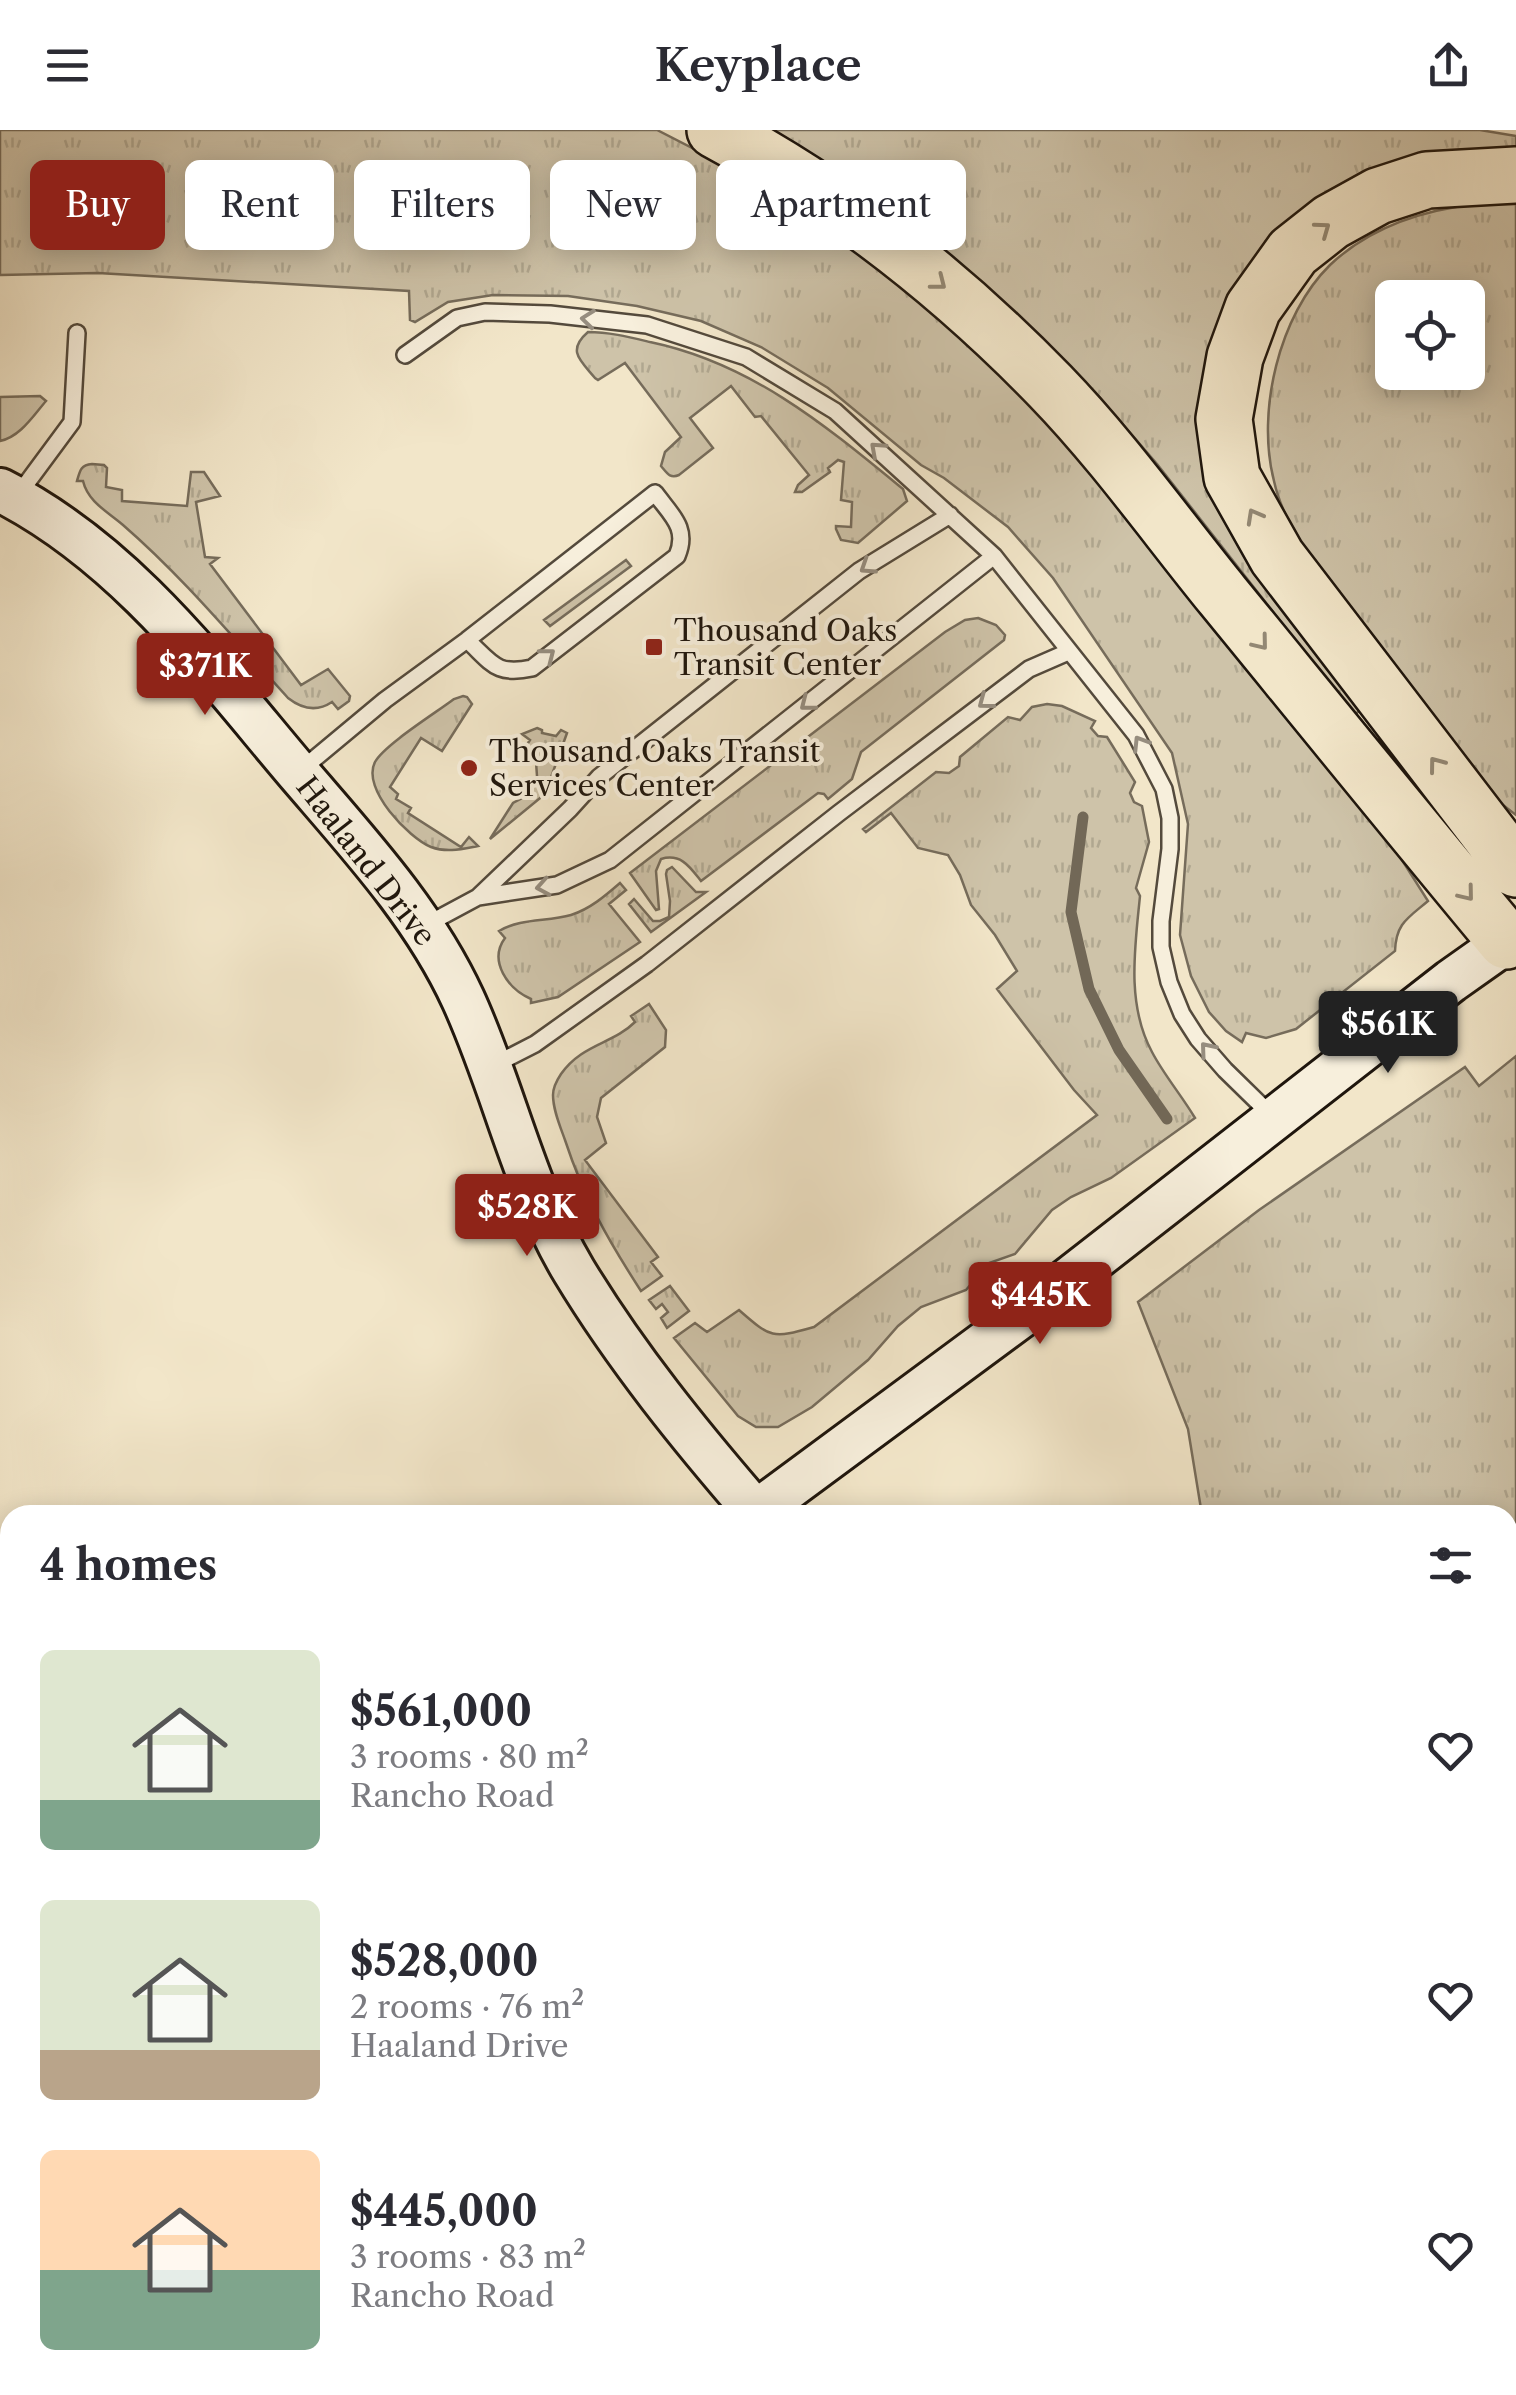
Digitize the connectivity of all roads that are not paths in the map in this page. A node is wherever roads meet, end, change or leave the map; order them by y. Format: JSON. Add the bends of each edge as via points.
{"nodes":[{"id":1,"x":715,"y":130,"type":"edge"},
{"id":2,"x":1516,"y":175,"type":"edge"},
{"id":3,"x":76,"y":333,"type":"dead end"},
{"id":4,"x":406,"y":355,"type":"dead end"},
{"id":5,"x":8,"y":494,"type":"edge"},
{"id":6,"x":950,"y":515,"type":"junction"},
{"id":7,"x":994,"y":556,"type":"junction"},
{"id":8,"x":467,"y":640,"type":"junction"},
{"id":9,"x":1068,"y":652,"type":"junction"},
{"id":10,"x":298,"y":772,"type":"junction"},
{"id":11,"x":1516,"y":869,"type":"edge"},
{"id":12,"x":478,"y":898,"type":"junction"},
{"id":13,"x":422,"y":927,"type":"junction"},
{"id":14,"x":1511,"y":938,"type":"edge"},
{"id":15,"x":491,"y":1066,"type":"junction"},
{"id":16,"x":1275,"y":1119,"type":"junction"},
{"id":17,"x":749,"y":1505,"type":"edge"},
{"id":18,"x":768,"y":1505,"type":"edge"}],
"edges":[{"from":1,"to":14,"type":"highway","one_way":true,"via":[[841,206],[954,295],[1050,386]]},
{"from":11,"to":2,"type":"highway","one_way":true,"via":[[1277,556],[1232,476],[1224,419],[1253,308],[1293,252],[1378,196],[1426,180]]},
{"from":3,"to":5,"type":"lane","via":[[72,422]]},
{"from":6,"to":4,"type":"lane","one_way":true,"via":[[835,411],[746,357],[648,326],[485,312],[457,318]]},
{"from":5,"to":10,"type":"street","name":"Haaland Drive","via":[[119,571]]},
{"from":6,"to":7,"type":"lane"},
{"from":6,"to":12,"type":"lane","one_way":true,"via":[[859,571],[599,776]]},
{"from":7,"to":9,"type":"lane"},
{"from":7,"to":12,"type":"lane","one_way":true,"via":[[610,860],[557,886]]},
{"from":8,"to":8,"type":"lane","one_way":true,"via":[[498,669],[532,668],[677,556],[682,531],[655,493]]},
{"from":8,"to":10,"type":"lane"},
{"from":9,"to":15,"type":"lane","one_way":true,"via":[[1029,670],[646,964],[535,1044]]},
{"from":16,"to":9,"type":"lane","one_way":true,"via":[[1182,1014],[1161,947],[1170,848],[1164,789],[1136,735]]},
{"from":10,"to":13,"type":"street","name":"Haaland Drive"},
{"from":12,"to":13,"type":"lane"},
{"from":13,"to":15,"type":"street","name":"Haaland Drive","via":[[462,996]]},
{"from":14,"to":16,"type":"street"},
{"from":15,"to":17,"type":"street","name":"Haaland Drive","via":[[540,1204],[573,1270]]},
{"from":16,"to":18,"type":"street"}]}
